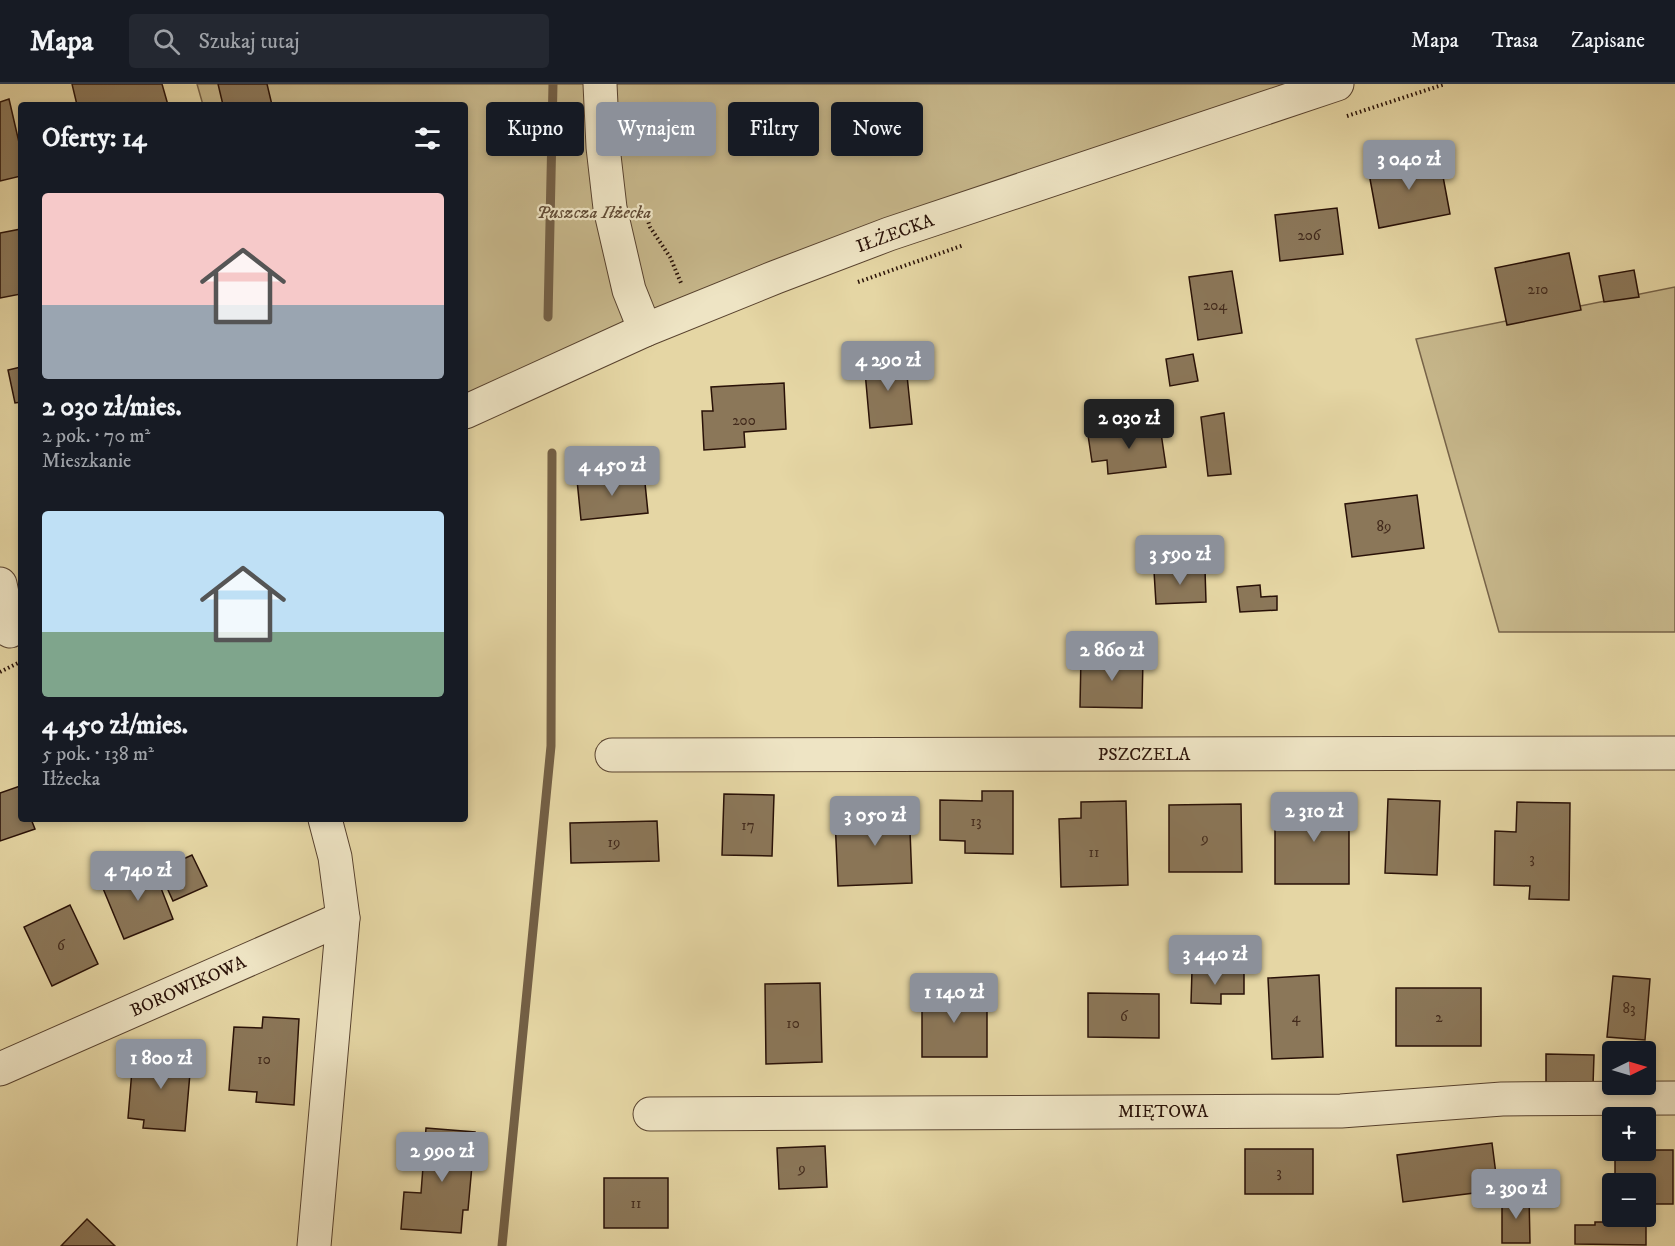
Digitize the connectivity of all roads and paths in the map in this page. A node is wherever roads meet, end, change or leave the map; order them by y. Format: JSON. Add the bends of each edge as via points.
{"nodes":[{"id":1,"x":600,"y":84,"type":"edge"},
{"id":2,"x":1337,"y":84,"type":"edge"},
{"id":3,"x":1445,"y":84,"type":"edge"},
{"id":4,"x":1345,"y":117,"type":"dead end"},
{"id":5,"x":644,"y":210,"type":"dead end"},
{"id":6,"x":966,"y":244,"type":"dead end"},
{"id":7,"x":678,"y":273,"type":"dead end"},
{"id":8,"x":848,"y":286,"type":"dead end"},
{"id":9,"x":645,"y":330,"type":"junction"},
{"id":10,"x":468,"y":411,"type":"edge"},
{"id":11,"x":0,"y":584,"type":"edge"},
{"id":12,"x":10,"y":631,"type":"edge"},
{"id":13,"x":18,"y":663,"type":"edge"},
{"id":14,"x":0,"y":672,"type":"edge"},
{"id":15,"x":1675,"y":753,"type":"edge"},
{"id":16,"x":612,"y":754,"type":"dead end"},
{"id":17,"x":326,"y":822,"type":"edge"},
{"id":18,"x":343,"y":918,"type":"junction"},
{"id":19,"x":0,"y":1069,"type":"edge"},
{"id":20,"x":1675,"y":1098,"type":"edge"},
{"id":21,"x":650,"y":1114,"type":"dead end"},
{"id":22,"x":314,"y":1246,"type":"edge"}],
"edges":[{"from":1,"to":9,"type":"street","via":[[610,208],[629,290]]},
{"from":2,"to":9,"type":"street","name":"IŁŻECKA","via":[[889,234]]},
{"from":3,"to":4,"type":"path"},
{"from":5,"to":7,"type":"path"},
{"from":6,"to":8,"type":"path"},
{"from":9,"to":10,"type":"street","name":"IŁŻECKA"},
{"from":11,"to":12,"type":"street"},
{"from":13,"to":14,"type":"path"},
{"from":15,"to":16,"type":"street","name":"PSZCZELA"},
{"from":17,"to":18,"type":"street"},
{"from":18,"to":19,"type":"street","name":"BOROWIKOWA"},
{"from":18,"to":22,"type":"street"},
{"from":20,"to":21,"type":"street","name":"MIĘTOWA","via":[[1502,1099],[1341,1111]]}]}
